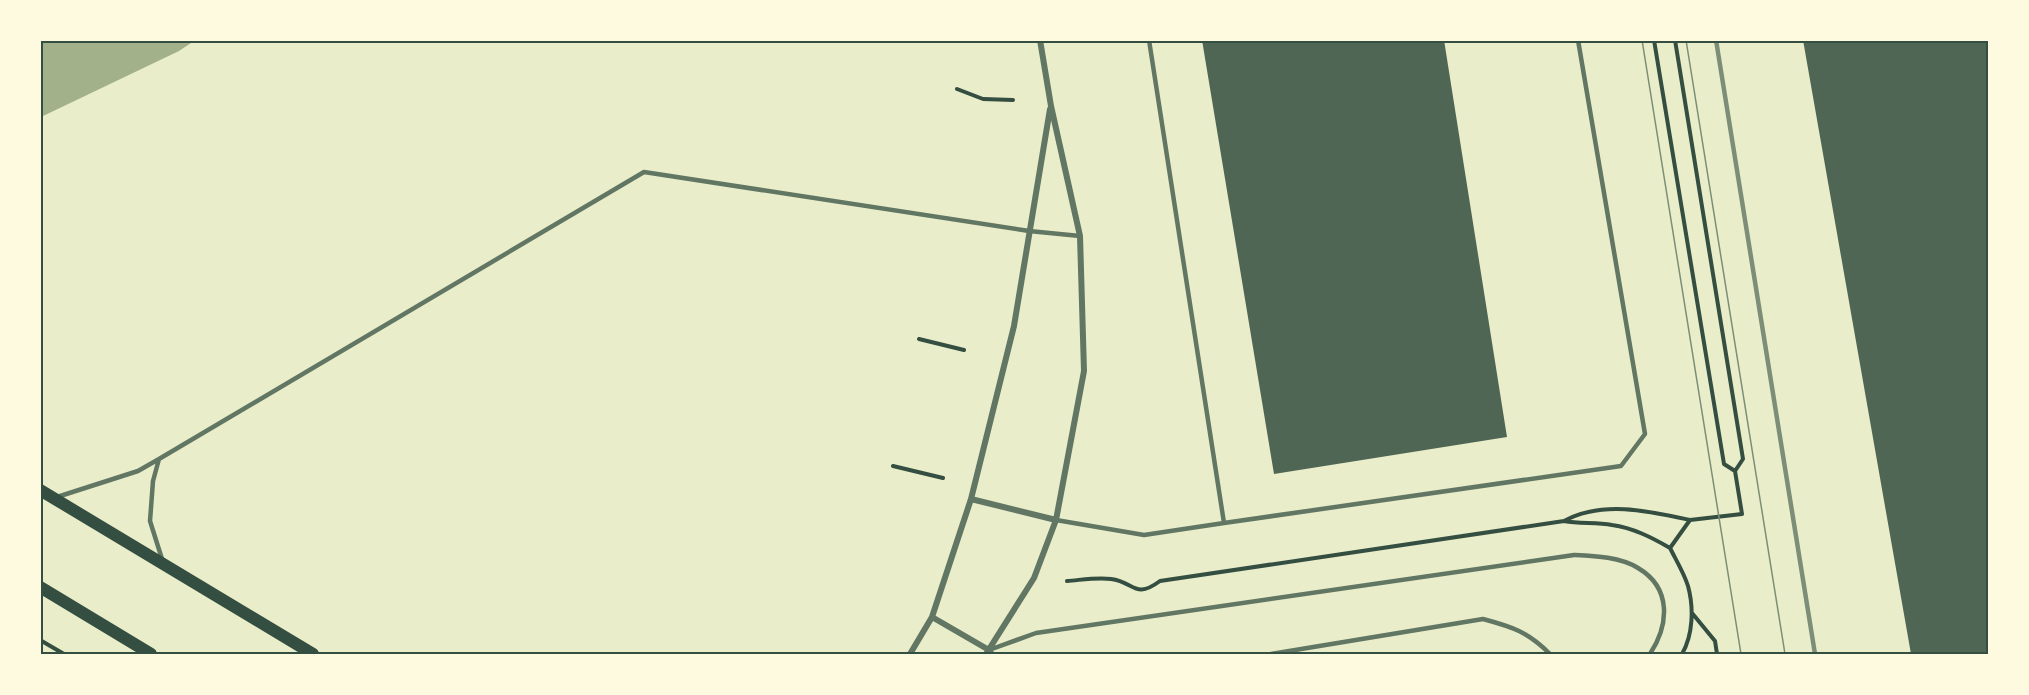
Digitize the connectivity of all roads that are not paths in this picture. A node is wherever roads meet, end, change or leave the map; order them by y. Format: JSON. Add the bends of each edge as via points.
{"nodes":[{"id":1,"x":1040,"y":40,"type":"edge"},
{"id":2,"x":1149,"y":40,"type":"edge"},
{"id":3,"x":1578,"y":40,"type":"edge"},
{"id":4,"x":1051,"y":106,"type":"junction"},
{"id":5,"x":1029,"y":231,"type":"junction"},
{"id":6,"x":1080,"y":236,"type":"junction"},
{"id":7,"x":159,"y":459,"type":"junction"},
{"id":8,"x":40,"y":490,"type":"edge"},
{"id":9,"x":54,"y":498,"type":"junction"},
{"id":10,"x":971,"y":500,"type":"junction"},
{"id":11,"x":1056,"y":520,"type":"junction"},
{"id":12,"x":1224,"y":523,"type":"junction"},
{"id":13,"x":163,"y":565,"type":"junction"},
{"id":14,"x":40,"y":587,"type":"edge"},
{"id":15,"x":932,"y":617,"type":"junction"},
{"id":16,"x":989,"y":653,"type":"edge"},
{"id":17,"x":151,"y":654,"type":"edge"},
{"id":18,"x":313,"y":654,"type":"edge"},
{"id":19,"x":910,"y":654,"type":"edge"},
{"id":20,"x":1271,"y":654,"type":"edge"},
{"id":21,"x":1550,"y":654,"type":"edge"},
{"id":22,"x":1650,"y":654,"type":"edge"}],
"edges":[{"from":1,"to":4,"type":"street"},
{"from":2,"to":12,"type":"lane"},
{"from":3,"to":12,"type":"lane","via":[[1645,434],[1621,466]]},
{"from":4,"to":5,"type":"street"},
{"from":4,"to":6,"type":"street"},
{"from":5,"to":6,"type":"lane"},
{"from":5,"to":7,"type":"lane","via":[[644,172]]},
{"from":5,"to":10,"type":"street","via":[[1014,326]]},
{"from":6,"to":11,"type":"street","via":[[1084,370]]},
{"from":7,"to":9,"type":"lane","via":[[138,471]]},
{"from":7,"to":13,"type":"lane","via":[[150,521]]},
{"from":8,"to":9,"type":"main road"},
{"from":9,"to":13,"type":"main road"},
{"from":10,"to":11,"type":"street"},
{"from":10,"to":15,"type":"street"},
{"from":11,"to":12,"type":"lane","via":[[1144,535]]},
{"from":11,"to":16,"type":"street","via":[[1034,578]]},
{"from":13,"to":18,"type":"main road"},
{"from":14,"to":17,"type":"main road"},
{"from":15,"to":16,"type":"street"},
{"from":15,"to":19,"type":"street"},
{"from":16,"to":22,"type":"lane","via":[[1036,633],[1574,555],[1607,557],[1638,567],[1656,583],[1666,612],[1658,642]]},
{"from":20,"to":21,"type":"lane","via":[[1483,620],[1513,626]]}]}
